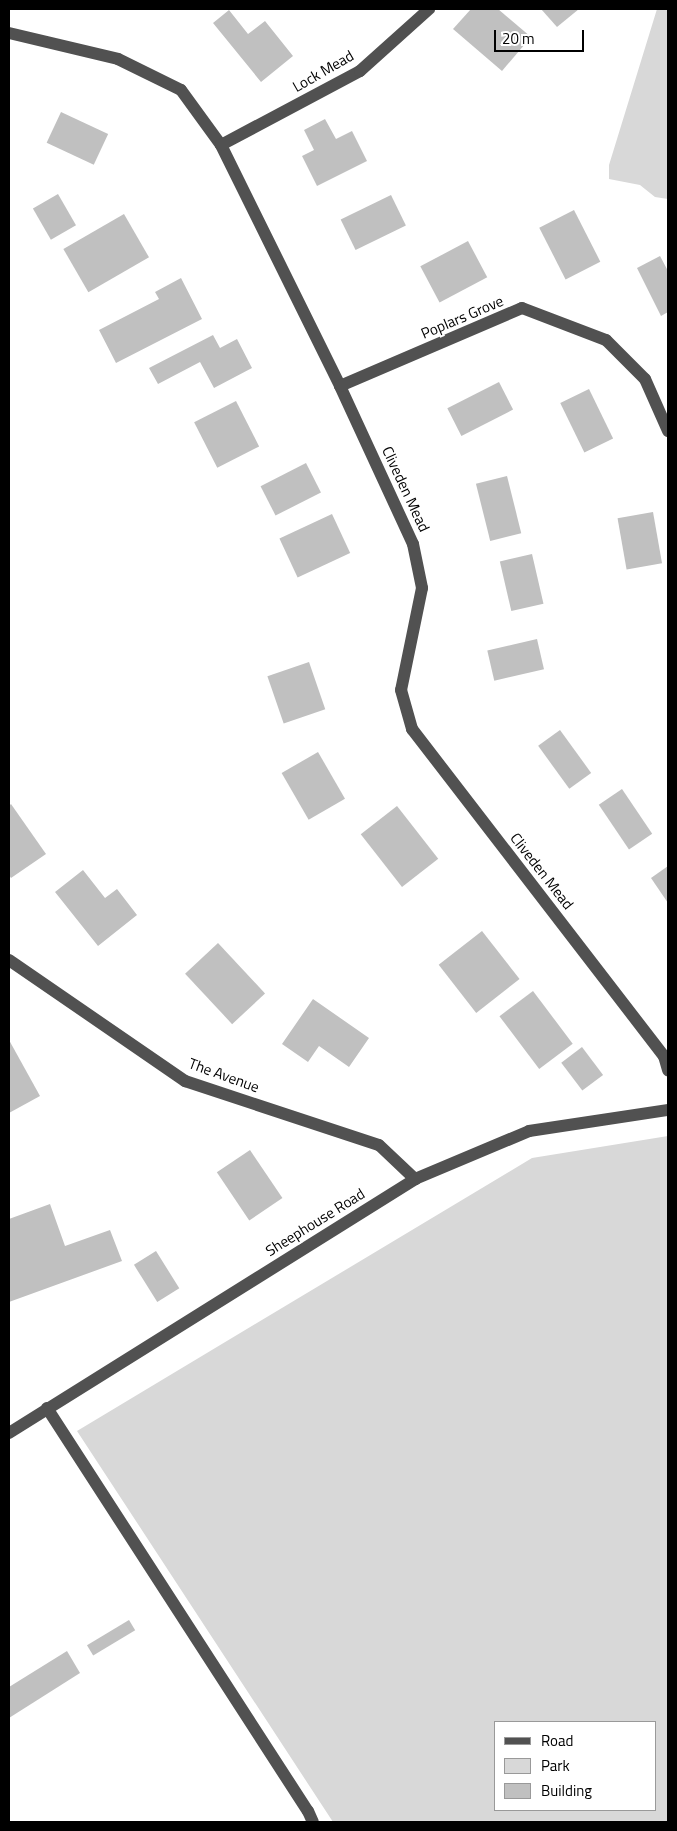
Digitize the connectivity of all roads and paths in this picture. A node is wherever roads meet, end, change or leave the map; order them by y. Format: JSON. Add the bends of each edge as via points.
{"nodes":[{"id":1,"x":429,"y":9,"type":"edge"},
{"id":2,"x":9,"y":33,"type":"edge"},
{"id":3,"x":221,"y":145,"type":"junction"},
{"id":4,"x":340,"y":386,"type":"junction"},
{"id":5,"x":668,"y":431,"type":"edge"},
{"id":6,"x":9,"y":960,"type":"edge"},
{"id":7,"x":668,"y":1070,"type":"edge"},
{"id":8,"x":668,"y":1110,"type":"edge"},
{"id":9,"x":415,"y":1179,"type":"junction"},
{"id":10,"x":48,"y":1408,"type":"junction"},
{"id":11,"x":9,"y":1433,"type":"edge"},
{"id":12,"x":313,"y":1822,"type":"edge"}],
"edges":[{"from":1,"to":3,"type":"street","name":"Lock Mead","via":[[360,71]]},
{"from":2,"to":3,"type":"street","name":"Cliveden Mead","via":[[118,59],[181,90]]},
{"from":3,"to":4,"type":"street","name":"Cliveden Mead"},
{"from":4,"to":5,"type":"street","name":"Poplars Grove","via":[[522,308],[606,340],[645,379]]},
{"from":4,"to":7,"type":"street","name":"Cliveden Mead","via":[[413,544],[422,588],[401,690],[412,729],[664,1056]]},
{"from":6,"to":9,"type":"street","name":"The Avenue","via":[[185,1080],[378,1145]]},
{"from":8,"to":9,"type":"street","name":"Sheephouse Road","via":[[529,1131]]},
{"from":9,"to":10,"type":"street","name":"Sheephouse Road"},
{"from":10,"to":11,"type":"street","name":"Sheephouse Road"},
{"from":10,"to":12,"type":"street"}]}
